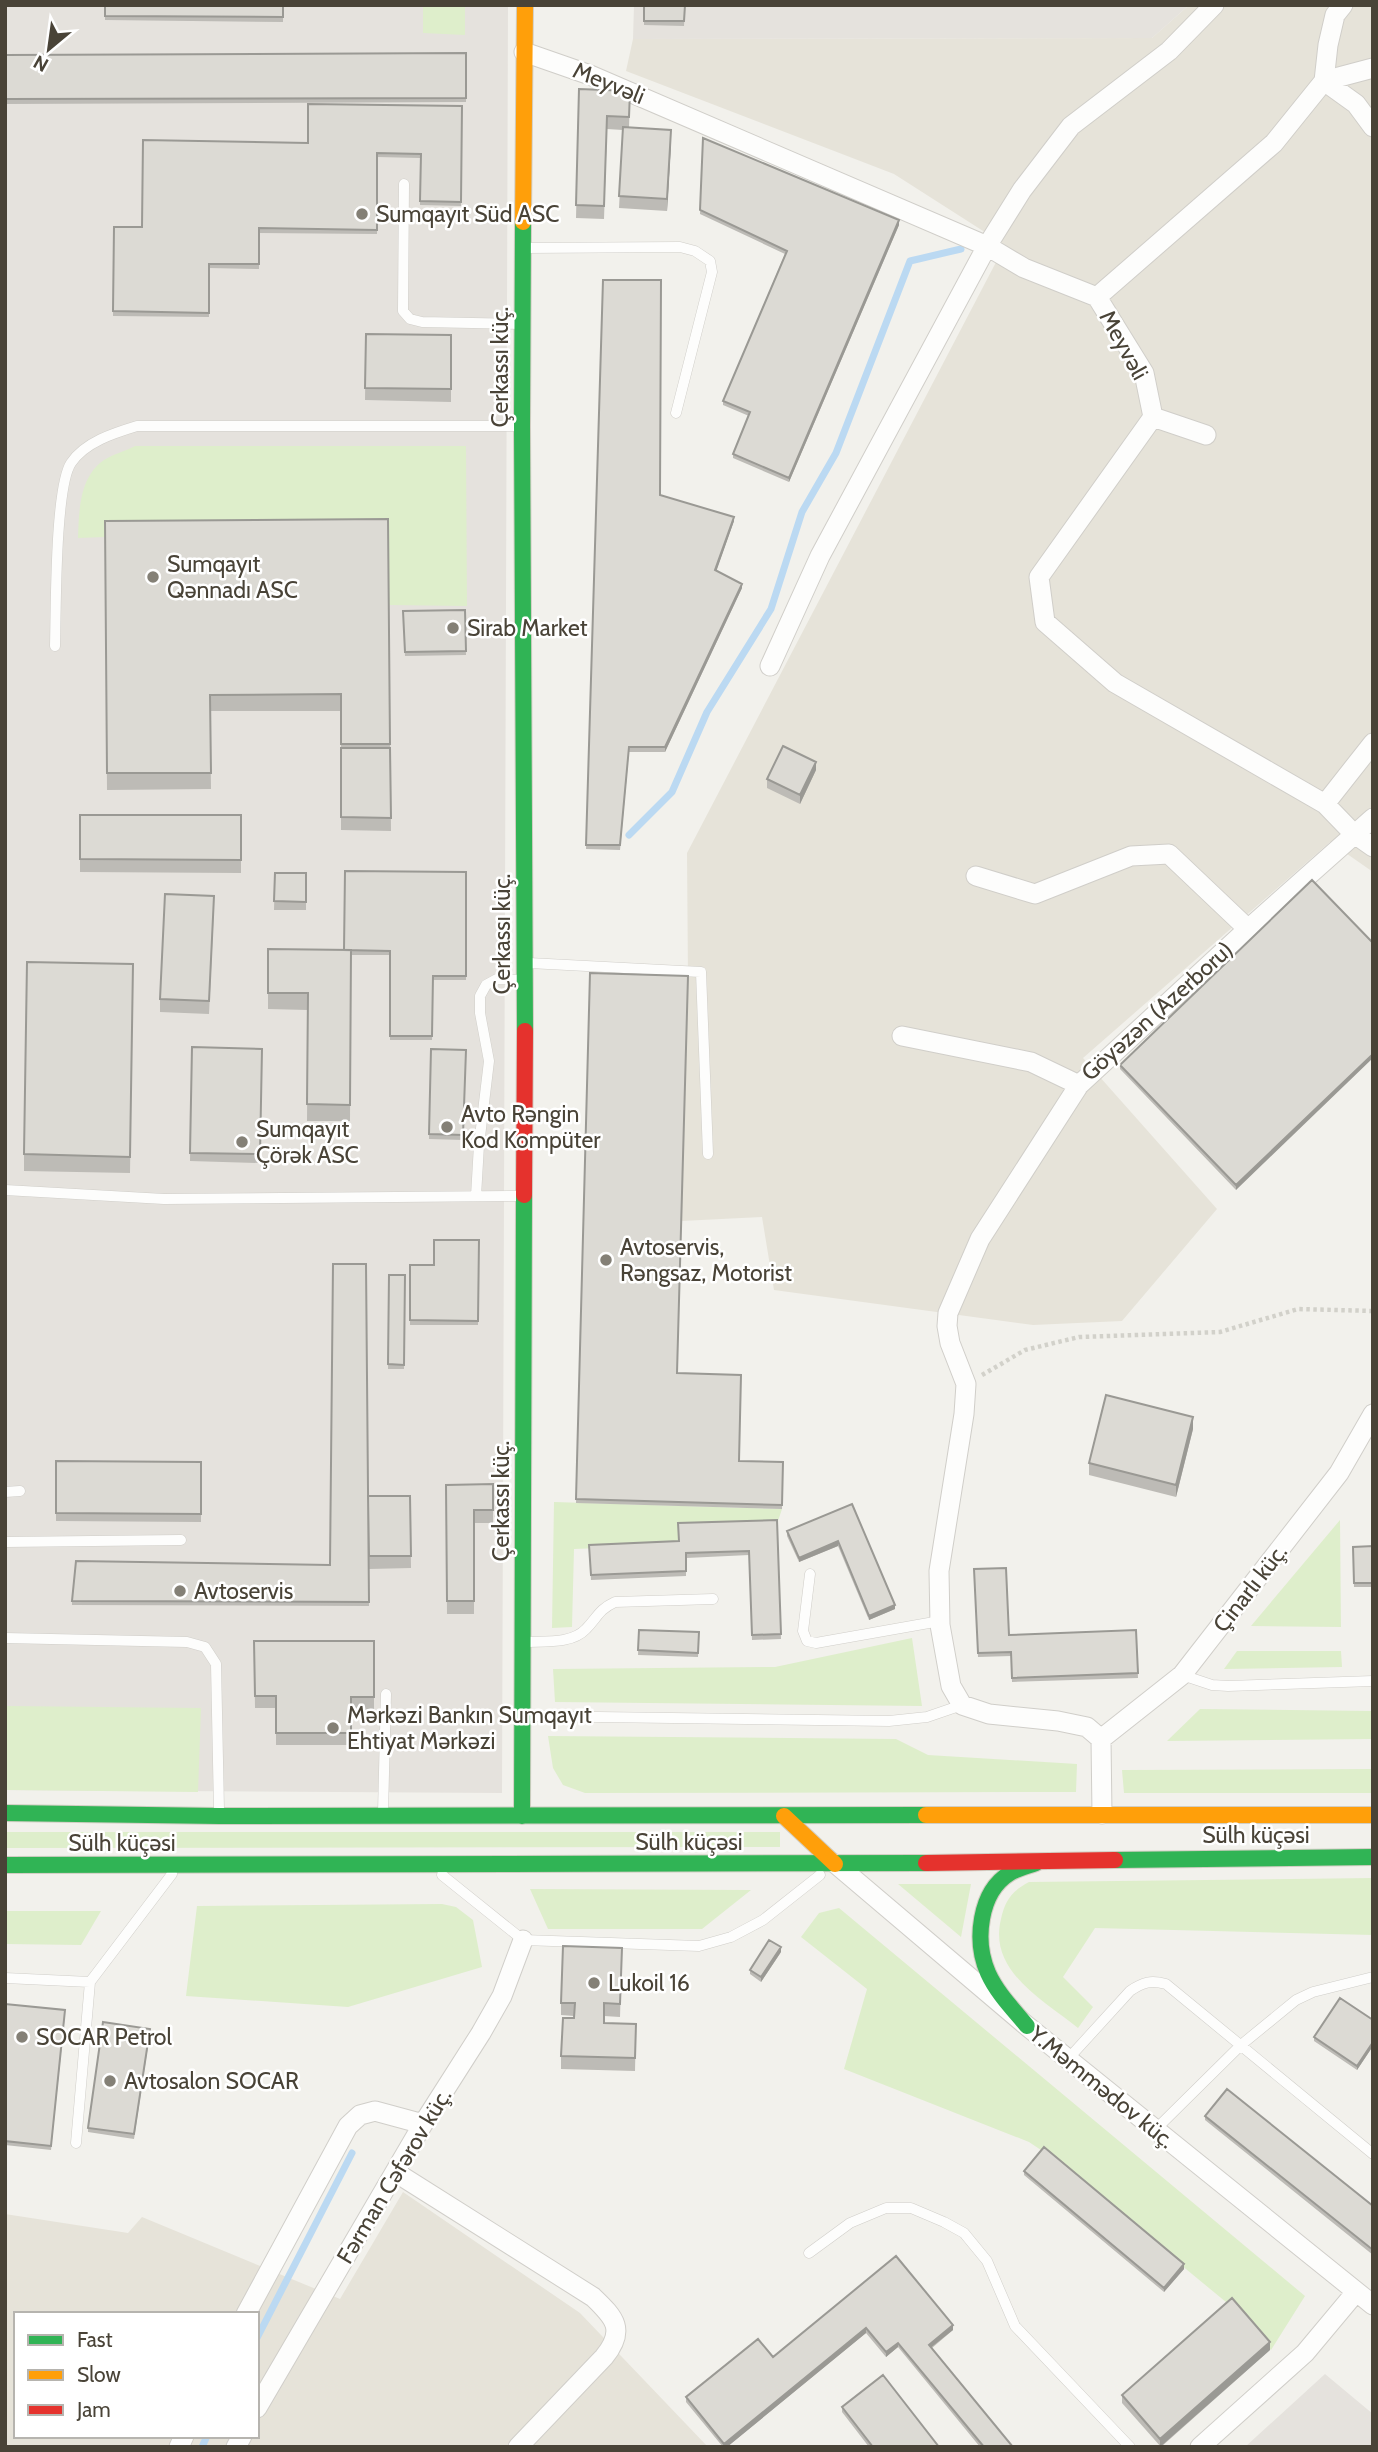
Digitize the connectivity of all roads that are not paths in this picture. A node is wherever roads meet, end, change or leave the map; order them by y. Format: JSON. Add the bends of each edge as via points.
{"nodes":[{"id":1,"x":525,"y":5,"type":"edge"},
{"id":2,"x":543,"y":5,"type":"edge"},
{"id":3,"x":1214,"y":5,"type":"edge"},
{"id":4,"x":1343,"y":5,"type":"edge"},
{"id":5,"x":524,"y":52,"type":"junction"},
{"id":6,"x":1373,"y":68,"type":"edge"},
{"id":7,"x":1324,"y":81,"type":"junction"},
{"id":8,"x":1373,"y":127,"type":"edge"},
{"id":9,"x":404,"y":184,"type":"dead end"},
{"id":10,"x":987,"y":246,"type":"junction"},
{"id":11,"x":523,"y":248,"type":"junction"},
{"id":12,"x":1097,"y":297,"type":"junction"},
{"id":13,"x":523,"y":324,"type":"junction"},
{"id":14,"x":676,"y":413,"type":"dead end"},
{"id":15,"x":1153,"y":417,"type":"junction"},
{"id":16,"x":522,"y":426,"type":"junction"},
{"id":17,"x":1206,"y":435,"type":"dead end"},
{"id":18,"x":55,"y":646,"type":"dead end"},
{"id":19,"x":770,"y":666,"type":"dead end"},
{"id":20,"x":1373,"y":743,"type":"edge"},
{"id":21,"x":1325,"y":804,"type":"junction"},
{"id":22,"x":1373,"y":818,"type":"edge"},
{"id":23,"x":1353,"y":833,"type":"junction"},
{"id":24,"x":1373,"y":847,"type":"edge"},
{"id":25,"x":976,"y":876,"type":"dead end"},
{"id":26,"x":1248,"y":929,"type":"junction"},
{"id":27,"x":525,"y":963,"type":"junction"},
{"id":28,"x":525,"y":980,"type":"junction"},
{"id":29,"x":902,"y":1036,"type":"dead end"},
{"id":30,"x":1079,"y":1085,"type":"junction"},
{"id":31,"x":708,"y":1154,"type":"dead end"},
{"id":32,"x":5,"y":1190,"type":"edge"},
{"id":33,"x":476,"y":1196,"type":"junction"},
{"id":34,"x":525,"y":1196,"type":"junction"},
{"id":35,"x":1373,"y":1415,"type":"edge"},
{"id":36,"x":20,"y":1491,"type":"dead end"},
{"id":37,"x":5,"y":1492,"type":"edge"},
{"id":38,"x":181,"y":1540,"type":"dead end"},
{"id":39,"x":5,"y":1542,"type":"edge"},
{"id":40,"x":810,"y":1574,"type":"dead end"},
{"id":41,"x":713,"y":1600,"type":"dead end"},
{"id":42,"x":940,"y":1621,"type":"junction"},
{"id":43,"x":5,"y":1638,"type":"edge"},
{"id":44,"x":524,"y":1642,"type":"junction"},
{"id":45,"x":1182,"y":1675,"type":"junction"},
{"id":46,"x":1373,"y":1681,"type":"edge"},
{"id":47,"x":386,"y":1694,"type":"dead end"},
{"id":48,"x":962,"y":1705,"type":"junction"},
{"id":49,"x":523,"y":1716,"type":"junction"},
{"id":50,"x":1101,"y":1739,"type":"junction"},
{"id":51,"x":5,"y":1813,"type":"edge"},
{"id":52,"x":1102,"y":1814,"type":"junction"},
{"id":53,"x":1373,"y":1815,"type":"edge"},
{"id":54,"x":219,"y":1816,"type":"junction"},
{"id":55,"x":383,"y":1816,"type":"junction"},
{"id":56,"x":522,"y":1816,"type":"junction"},
{"id":57,"x":784,"y":1816,"type":"junction"},
{"id":58,"x":1373,"y":1857,"type":"edge"},
{"id":59,"x":1045,"y":1860,"type":"junction"},
{"id":60,"x":835,"y":1864,"type":"junction"},
{"id":61,"x":5,"y":1865,"type":"edge"},
{"id":62,"x":178,"y":1865,"type":"junction"},
{"id":63,"x":431,"y":1866,"type":"junction"},
{"id":64,"x":523,"y":1940,"type":"junction"},
{"id":65,"x":1373,"y":1977,"type":"edge"},
{"id":66,"x":5,"y":1978,"type":"edge"},
{"id":67,"x":89,"y":1982,"type":"junction"},
{"id":68,"x":1027,"y":2026,"type":"junction"},
{"id":69,"x":1241,"y":2045,"type":"junction"},
{"id":70,"x":1068,"y":2059,"type":"junction"},
{"id":71,"x":423,"y":2124,"type":"junction"},
{"id":72,"x":1155,"y":2130,"type":"junction"},
{"id":73,"x":76,"y":2143,"type":"dead end"},
{"id":74,"x":1373,"y":2154,"type":"edge"},
{"id":75,"x":395,"y":2172,"type":"junction"},
{"id":76,"x":808,"y":2253,"type":"dead end"},
{"id":77,"x":1356,"y":2292,"type":"junction"},
{"id":78,"x":1373,"y":2305,"type":"edge"},
{"id":79,"x":247,"y":2312,"type":"edge"},
{"id":80,"x":259,"y":2405,"type":"edge"},
{"id":81,"x":518,"y":2447,"type":"edge"},
{"id":82,"x":1130,"y":2447,"type":"edge"},
{"id":83,"x":1200,"y":2447,"type":"edge"}],
"edges":[{"from":1,"to":5,"type":"main road","name":"Çerkassı küç."},
{"from":2,"to":5,"type":"main road"},
{"from":3,"to":10,"type":"street","via":[[1169,51],[1071,125]]},
{"from":4,"to":7,"type":"street","via":[[1335,15]]},
{"from":5,"to":10,"type":"street","name":"Meyvəli","via":[[590,75]]},
{"from":5,"to":11,"type":"main road","name":"Çerkassı küç."},
{"from":6,"to":7,"type":"street"},
{"from":7,"to":8,"type":"street","via":[[1356,104]]},
{"from":7,"to":12,"type":"street","via":[[1274,143]]},
{"from":9,"to":13,"type":"lane","via":[[403,311],[422,322]]},
{"from":10,"to":12,"type":"street","name":"Meyvəli","via":[[1024,268]]},
{"from":10,"to":19,"type":"street","via":[[820,556]]},
{"from":11,"to":13,"type":"main road","name":"Çerkassı küç."},
{"from":11,"to":14,"type":"lane","via":[[680,247],[710,261],[712,272]]},
{"from":12,"to":15,"type":"street","name":"Meyvəli","via":[[1144,373]]},
{"from":13,"to":16,"type":"main road","name":"Çerkassı küç."},
{"from":15,"to":17,"type":"street"},
{"from":15,"to":21,"type":"street","via":[[1039,577],[1045,622],[1115,683]]},
{"from":16,"to":18,"type":"lane","via":[[137,426],[107,436],[71,463],[62,496]]},
{"from":16,"to":27,"type":"main road","name":"Çerkassı küç."},
{"from":20,"to":21,"type":"street"},
{"from":21,"to":23,"type":"street"},
{"from":22,"to":23,"type":"street","name":"Göyəzən (Azerboru)"},
{"from":23,"to":24,"type":"street"},
{"from":23,"to":26,"type":"street","name":"Göyəzən (Azerboru)"},
{"from":25,"to":26,"type":"street","name":"Göyəzən (Azerboru)","via":[[1035,894],[1131,856],[1169,854]]},
{"from":26,"to":30,"type":"street","name":"Göyəzən (Azerboru)"},
{"from":27,"to":28,"type":"main road","name":"Çerkassı küç."},
{"from":27,"to":31,"type":"lane","via":[[701,972]]},
{"from":28,"to":33,"type":"lane","via":[[496,979],[480,996],[488,1061]]},
{"from":28,"to":34,"type":"main road","name":"Çerkassı küç."},
{"from":29,"to":30,"type":"street","name":"Göyəzən (Azerboru)","via":[[1031,1062]]},
{"from":30,"to":42,"type":"street","via":[[980,1239],[948,1313],[950,1343],[966,1384],[939,1571]]},
{"from":32,"to":33,"type":"lane","via":[[164,1199]]},
{"from":33,"to":34,"type":"lane"},
{"from":34,"to":44,"type":"main road","name":"Çerkassı küç."},
{"from":35,"to":45,"type":"street","name":"Çinarlı küç.","via":[[1339,1473]]},
{"from":36,"to":37,"type":"lane"},
{"from":38,"to":39,"type":"lane"},
{"from":40,"to":42,"type":"lane","via":[[803,1631],[807,1641]]},
{"from":41,"to":44,"type":"lane","via":[[615,1602],[601,1608],[577,1636]]},
{"from":42,"to":48,"type":"street","via":[[951,1686]]},
{"from":43,"to":54,"type":"lane","via":[[187,1642],[205,1647],[216,1664]]},
{"from":44,"to":49,"type":"main road","name":"Çerkassı küç."},
{"from":45,"to":46,"type":"lane","via":[[1228,1686]]},
{"from":45,"to":50,"type":"street","name":"Çinarlı küç."},
{"from":47,"to":55,"type":"lane"},
{"from":48,"to":49,"type":"lane","via":[[927,1717],[889,1721]]},
{"from":48,"to":50,"type":"street","via":[[989,1714],[1087,1727]]},
{"from":49,"to":56,"type":"main road","name":"Çerkassı küç."},
{"from":50,"to":52,"type":"street"},
{"from":51,"to":54,"type":"main road","name":"Sülh küçəsi"},
{"from":52,"to":53,"type":"main road","name":"Sülh küçəsi"},
{"from":52,"to":57,"type":"main road","name":"Sülh küçəsi"},
{"from":54,"to":55,"type":"main road","name":"Sülh küçəsi"},
{"from":55,"to":56,"type":"main road","name":"Sülh küçəsi"},
{"from":56,"to":57,"type":"main road","name":"Sülh küçəsi"},
{"from":57,"to":60,"type":"main road"},
{"from":58,"to":59,"type":"main road","name":"Sülh küçəsi"},
{"from":59,"to":60,"type":"main road","name":"Sülh küçəsi"},
{"from":59,"to":68,"type":"main road","via":[[1010,1873],[992,1893],[982,1919],[985,1964]]},
{"from":60,"to":63,"type":"main road","name":"Sülh küçəsi"},
{"from":60,"to":64,"type":"lane","via":[[763,1920],[720,1940],[699,1945]]},
{"from":60,"to":68,"type":"street","name":"Y.Məmmədov küç."},
{"from":61,"to":62,"type":"main road","name":"Sülh küçəsi"},
{"from":62,"to":63,"type":"main road","name":"Sülh küçəsi"},
{"from":62,"to":67,"type":"lane"},
{"from":63,"to":64,"type":"lane"},
{"from":64,"to":71,"type":"street","name":"Fərman Cəfərov küç.","via":[[502,1996]]},
{"from":65,"to":69,"type":"lane","via":[[1296,2000]]},
{"from":66,"to":67,"type":"lane"},
{"from":67,"to":73,"type":"lane"},
{"from":68,"to":70,"type":"street","name":"Y.Məmmədov küç."},
{"from":69,"to":70,"type":"lane","via":[[1166,1984],[1154,1981],[1130,1991]]},
{"from":69,"to":72,"type":"lane"},
{"from":69,"to":74,"type":"lane"},
{"from":70,"to":72,"type":"street","name":"Y.Məmmədov küç."},
{"from":71,"to":75,"type":"street","name":"Fərman Cəfərov küç."},
{"from":71,"to":79,"type":"street","via":[[374,2110],[348,2126]]},
{"from":72,"to":77,"type":"street","name":"Y.Məmmədov küç."},
{"from":75,"to":80,"type":"street","name":"Fərman Cəfərov küç."},
{"from":75,"to":81,"type":"street","via":[[593,2297],[609,2312],[617,2329],[610,2351]]},
{"from":76,"to":82,"type":"lane","via":[[850,2223],[886,2208],[911,2208],[964,2233],[987,2261],[1015,2326]]},
{"from":77,"to":78,"type":"street","name":"Y.Məmmədov küç."},
{"from":77,"to":83,"type":"street","via":[[1305,2353]]}]}
